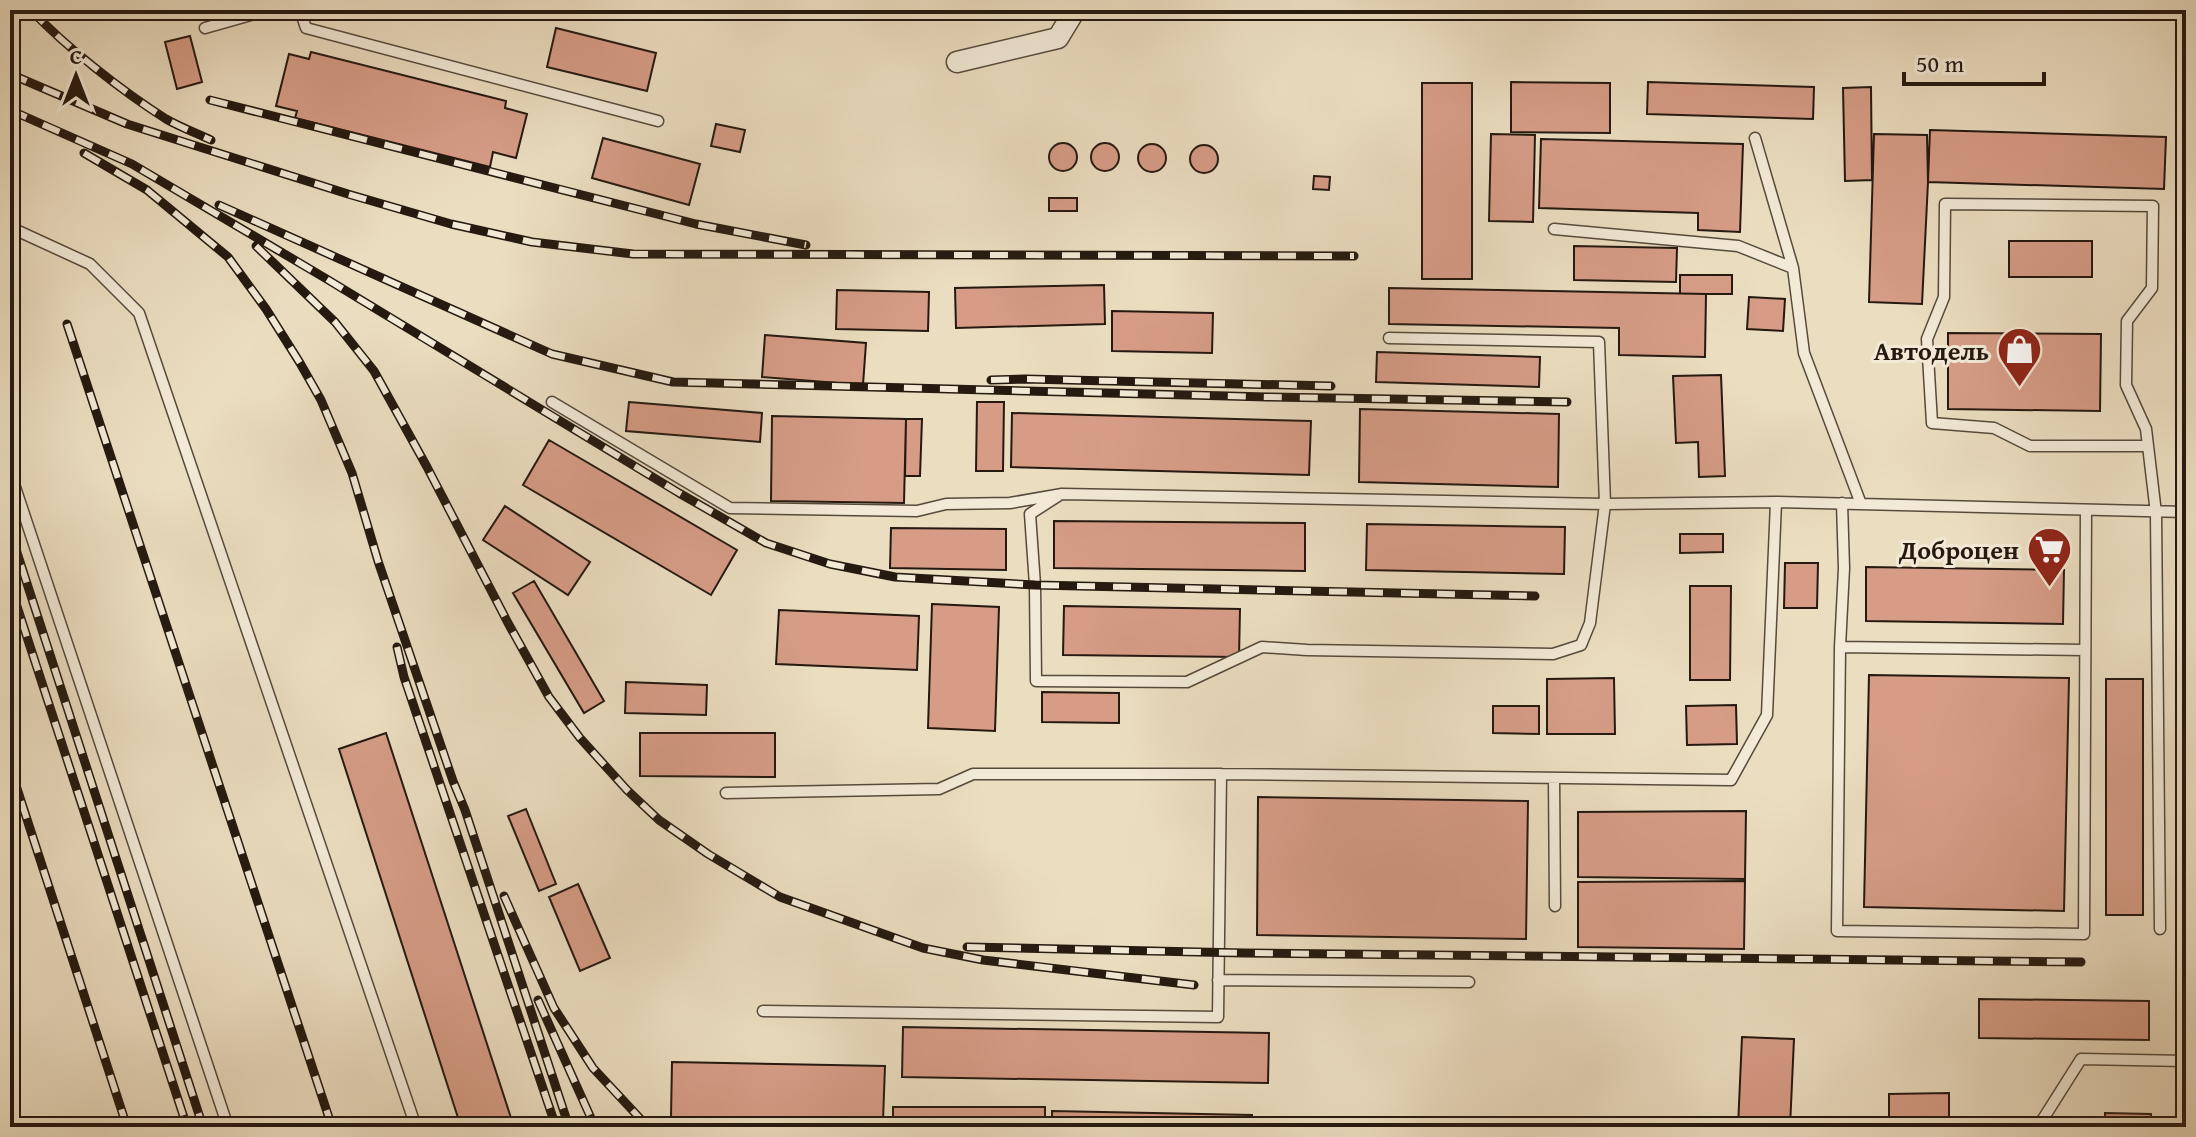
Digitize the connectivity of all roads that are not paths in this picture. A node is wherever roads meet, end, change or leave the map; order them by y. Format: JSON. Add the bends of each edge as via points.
{"nodes":[{"id":1,"x":268,"y":10,"type":"edge"},
{"id":2,"x":300,"y":10,"type":"edge"},
{"id":3,"x":1075,"y":10,"type":"edge"},
{"id":4,"x":205,"y":28,"type":"dead end"},
{"id":5,"x":957,"y":62,"type":"dead end"},
{"id":6,"x":658,"y":121,"type":"dead end"},
{"id":7,"x":1755,"y":138,"type":"dead end"},
{"id":8,"x":1554,"y":229,"type":"dead end"},
{"id":9,"x":10,"y":232,"type":"edge"},
{"id":10,"x":1793,"y":268,"type":"junction"},
{"id":11,"x":1389,"y":338,"type":"dead end"},
{"id":12,"x":552,"y":402,"type":"dead end"},
{"id":13,"x":2148,"y":446,"type":"junction"},
{"id":14,"x":10,"y":472,"type":"edge"},
{"id":15,"x":1062,"y":494,"type":"junction"},
{"id":16,"x":1776,"y":502,"type":"junction"},
{"id":17,"x":1842,"y":503,"type":"junction"},
{"id":18,"x":1605,"y":504,"type":"junction"},
{"id":19,"x":1861,"y":504,"type":"junction"},
{"id":20,"x":2086,"y":510,"type":"junction"},
{"id":21,"x":2156,"y":513,"type":"junction"},
{"id":22,"x":2184,"y":513,"type":"edge"},
{"id":23,"x":1840,"y":647,"type":"junction"},
{"id":24,"x":2084,"y":650,"type":"junction"},
{"id":25,"x":1221,"y":774,"type":"junction"},
{"id":26,"x":1554,"y":778,"type":"junction"},
{"id":27,"x":726,"y":793,"type":"dead end"},
{"id":28,"x":1555,"y":906,"type":"dead end"},
{"id":29,"x":2160,"y":929,"type":"dead end"},
{"id":30,"x":1218,"y":980,"type":"junction"},
{"id":31,"x":1469,"y":982,"type":"dead end"},
{"id":32,"x":763,"y":1011,"type":"dead end"},
{"id":33,"x":2186,"y":1061,"type":"edge"},
{"id":34,"x":228,"y":1127,"type":"edge"},
{"id":35,"x":416,"y":1127,"type":"edge"},
{"id":36,"x":2038,"y":1127,"type":"edge"}],
"edges":[{"from":1,"to":4,"type":"lane"},
{"from":2,"to":6,"type":"lane","via":[[306,28]]},
{"from":3,"to":5,"type":"street","via":[[1058,38]]},
{"from":7,"to":10,"type":"lane"},
{"from":8,"to":10,"type":"lane","via":[[1738,246]]},
{"from":9,"to":35,"type":"lane","via":[[16,230],[90,264],[139,313]]},
{"from":10,"to":19,"type":"lane","via":[[1804,353]]},
{"from":11,"to":18,"type":"lane","via":[[1599,342]]},
{"from":12,"to":15,"type":"lane","via":[[730,508],[917,511]]},
{"from":13,"to":13,"type":"lane","via":[[2126,385],[2127,321],[2152,288],[2153,206],[1945,204],[1944,297],[1927,339],[1932,423],[1994,428],[2030,446]]},
{"from":13,"to":21,"type":"lane"},
{"from":14,"to":34,"type":"lane"},
{"from":15,"to":18,"type":"lane"},
{"from":15,"to":18,"type":"lane","via":[[1030,514],[1036,681],[1187,682],[1262,647],[1553,654],[1581,645],[1590,623]]},
{"from":16,"to":17,"type":"lane"},
{"from":16,"to":18,"type":"lane"},
{"from":16,"to":26,"type":"lane","via":[[1767,715],[1731,780]]},
{"from":17,"to":19,"type":"lane"},
{"from":17,"to":23,"type":"lane"},
{"from":19,"to":20,"type":"lane"},
{"from":20,"to":21,"type":"lane"},
{"from":20,"to":24,"type":"lane"},
{"from":21,"to":22,"type":"lane"},
{"from":21,"to":29,"type":"lane"},
{"from":23,"to":24,"type":"lane"},
{"from":23,"to":24,"type":"lane","via":[[1837,931],[2022,934],[2084,934]]},
{"from":25,"to":26,"type":"lane"},
{"from":25,"to":27,"type":"lane","via":[[973,774],[939,789]]},
{"from":25,"to":30,"type":"lane"},
{"from":26,"to":28,"type":"lane"},
{"from":30,"to":31,"type":"lane"},
{"from":30,"to":32,"type":"lane","via":[[1218,1017]]},
{"from":33,"to":36,"type":"lane","via":[[2081,1059]]}]}
